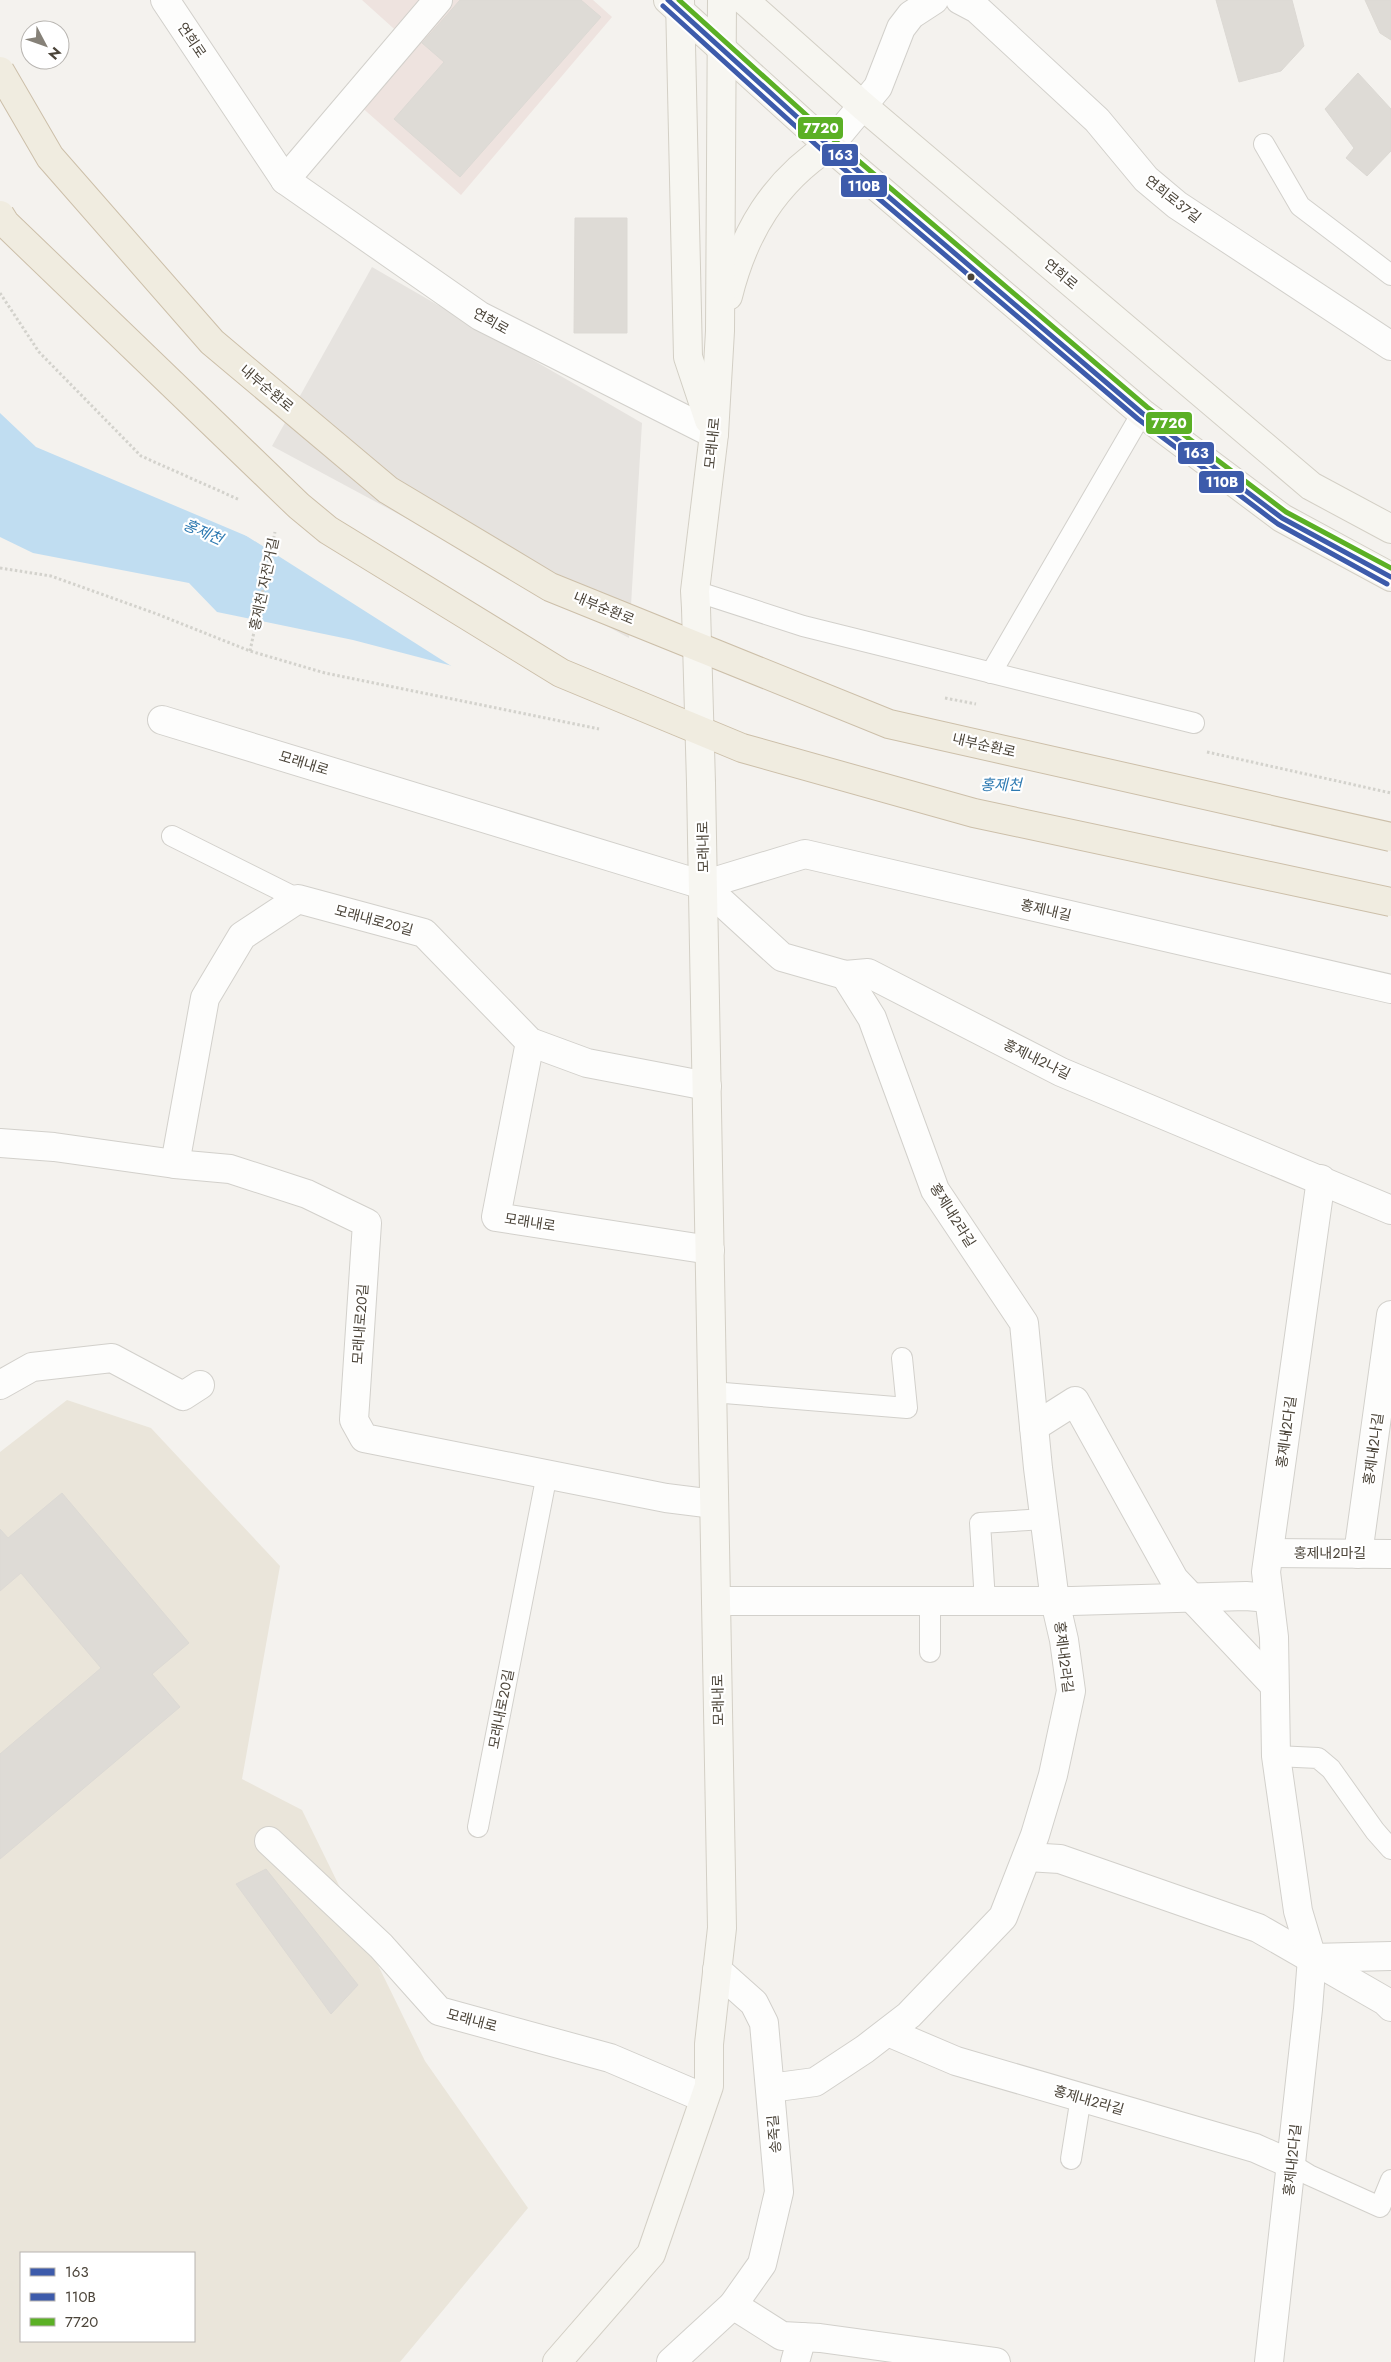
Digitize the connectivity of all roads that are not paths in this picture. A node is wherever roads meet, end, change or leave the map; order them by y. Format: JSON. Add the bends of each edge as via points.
{"nodes":[{"id":1,"x":165,"y":0,"type":"edge"},
{"id":2,"x":438,"y":0,"type":"edge"},
{"id":3,"x":722,"y":0,"type":"edge"},
{"id":4,"x":744,"y":0,"type":"edge"},
{"id":5,"x":934,"y":0,"type":"edge"},
{"id":6,"x":960,"y":0,"type":"edge"},
{"id":7,"x":676,"y":3,"type":"edge"},
{"id":8,"x":720,"y":47,"type":"junction"},
{"id":9,"x":0,"y":71,"type":"edge"},
{"id":10,"x":863,"y":106,"type":"junction"},
{"id":11,"x":1264,"y":144,"type":"dead end"},
{"id":12,"x":829,"y":146,"type":"junction"},
{"id":13,"x":285,"y":180,"type":"junction"},
{"id":14,"x":0,"y":215,"type":"edge"},
{"id":15,"x":1391,"y":275,"type":"edge"},
{"id":16,"x":720,"y":331,"type":"junction"},
{"id":17,"x":1391,"y":346,"type":"edge"},
{"id":18,"x":1142,"y":413,"type":"junction"},
{"id":19,"x":714,"y":434,"type":"junction"},
{"id":20,"x":1391,"y":530,"type":"edge"},
{"id":21,"x":1391,"y":577,"type":"edge"},
{"id":22,"x":696,"y":600,"type":"junction"},
{"id":23,"x":991,"y":673,"type":"junction"},
{"id":24,"x":162,"y":720,"type":"dead end"},
{"id":25,"x":1194,"y":723,"type":"dead end"},
{"id":26,"x":172,"y":836,"type":"dead end"},
{"id":27,"x":1391,"y":837,"type":"edge"},
{"id":28,"x":703,"y":886,"type":"junction"},
{"id":29,"x":298,"y":899,"type":"junction"},
{"id":30,"x":1391,"y":902,"type":"edge"},
{"id":31,"x":845,"y":975,"type":"junction"},
{"id":32,"x":1391,"y":989,"type":"edge"},
{"id":33,"x":530,"y":1042,"type":"junction"},
{"id":34,"x":707,"y":1086,"type":"junction"},
{"id":35,"x":0,"y":1142,"type":"edge"},
{"id":36,"x":176,"y":1164,"type":"junction"},
{"id":37,"x":1321,"y":1179,"type":"junction"},
{"id":38,"x":1391,"y":1210,"type":"edge"},
{"id":39,"x":710,"y":1250,"type":"junction"},
{"id":40,"x":1391,"y":1315,"type":"edge"},
{"id":41,"x":902,"y":1358,"type":"dead end"},
{"id":42,"x":0,"y":1385,"type":"edge"},
{"id":43,"x":200,"y":1385,"type":"dead end"},
{"id":44,"x":712,"y":1392,"type":"junction"},
{"id":45,"x":1034,"y":1427,"type":"junction"},
{"id":46,"x":547,"y":1474,"type":"junction"},
{"id":47,"x":714,"y":1504,"type":"junction"},
{"id":48,"x":1045,"y":1519,"type":"junction"},
{"id":49,"x":1269,"y":1553,"type":"junction"},
{"id":50,"x":1358,"y":1554,"type":"junction"},
{"id":51,"x":1391,"y":1554,"type":"edge"},
{"id":52,"x":1192,"y":1598,"type":"junction"},
{"id":53,"x":1269,"y":1598,"type":"junction"},
{"id":54,"x":716,"y":1601,"type":"junction"},
{"id":55,"x":930,"y":1601,"type":"junction"},
{"id":56,"x":985,"y":1601,"type":"junction"},
{"id":57,"x":1055,"y":1601,"type":"junction"},
{"id":58,"x":930,"y":1652,"type":"dead end"},
{"id":59,"x":1274,"y":1685,"type":"junction"},
{"id":60,"x":1276,"y":1756,"type":"junction"},
{"id":61,"x":478,"y":1827,"type":"dead end"},
{"id":62,"x":269,"y":1841,"type":"dead end"},
{"id":63,"x":1391,"y":1849,"type":"edge"},
{"id":64,"x":1027,"y":1857,"type":"junction"},
{"id":65,"x":1391,"y":1956,"type":"edge"},
{"id":66,"x":1312,"y":1958,"type":"junction"},
{"id":67,"x":717,"y":1970,"type":"junction"},
{"id":68,"x":1391,"y":2007,"type":"edge"},
{"id":69,"x":888,"y":2032,"type":"junction"},
{"id":70,"x":770,"y":2088,"type":"junction"},
{"id":71,"x":1081,"y":2097,"type":"junction"},
{"id":72,"x":704,"y":2098,"type":"junction"},
{"id":73,"x":1071,"y":2159,"type":"dead end"},
{"id":74,"x":1291,"y":2164,"type":"junction"},
{"id":75,"x":1391,"y":2180,"type":"edge"},
{"id":76,"x":733,"y":2305,"type":"junction"},
{"id":77,"x":798,"y":2349,"type":"edge"},
{"id":78,"x":557,"y":2362,"type":"edge"},
{"id":79,"x":671,"y":2362,"type":"edge"},
{"id":80,"x":996,"y":2362,"type":"edge"},
{"id":81,"x":1269,"y":2362,"type":"edge"}],
"edges":[{"from":1,"to":13,"type":"street","name":"연희로"},
{"from":2,"to":13,"type":"street"},
{"from":3,"to":8,"type":"main road","name":"모래내로"},
{"from":4,"to":10,"type":"main road","name":"연희로"},
{"from":5,"to":10,"type":"street","via":[[911,15],[901,28],[878,86]]},
{"from":6,"to":17,"type":"street","name":"연희로37길","via":[[977,10],[1097,120],[1146,180],[1177,205]]},
{"from":7,"to":8,"type":"main road"},
{"from":7,"to":19,"type":"main road","via":[[688,356]]},
{"from":8,"to":12,"type":"main road"},
{"from":8,"to":16,"type":"main road","name":"모래내로"},
{"from":9,"to":27,"type":"highway","name":"내부순환로","bridge":true,"via":[[50,157],[212,342],[388,490],[550,587],[889,724]]},
{"from":10,"to":12,"type":"street"},
{"from":10,"to":20,"type":"main road","name":"연희로","via":[[1311,486]]},
{"from":11,"to":15,"type":"lane","via":[[1300,206]]},
{"from":12,"to":16,"type":"main road","via":[[804,162],[779,189],[748,237],[734,273]]},
{"from":12,"to":18,"type":"main road"},
{"from":13,"to":19,"type":"street","name":"연희로","via":[[480,316]]},
{"from":14,"to":30,"type":"highway","bridge":true,"via":[[320,524],[561,673],[742,748],[965,810]]},
{"from":16,"to":19,"type":"main road","name":"모래내로"},
{"from":18,"to":21,"type":"main road","via":[[1282,518]]},
{"from":18,"to":23,"type":"lane"},
{"from":19,"to":22,"type":"main road","name":"모래내로"},
{"from":22,"to":23,"type":"lane"},
{"from":22,"to":28,"type":"main road","name":"모래내로","bridge":true},
{"from":23,"to":25,"type":"lane"},
{"from":24,"to":28,"type":"street","name":"모래내로"},
{"from":26,"to":29,"type":"lane"},
{"from":28,"to":31,"type":"street","name":"홍제내2나길","via":[[782,957]]},
{"from":28,"to":32,"type":"street","name":"홍제내길","via":[[805,854]]},
{"from":28,"to":34,"type":"main road","name":"모래내로"},
{"from":29,"to":33,"type":"street","name":"모래내로20길","via":[[424,933]]},
{"from":29,"to":36,"type":"street","via":[[242,936],[204,998]]},
{"from":31,"to":37,"type":"street","name":"홍제내2나길","via":[[868,973],[1061,1072]]},
{"from":31,"to":45,"type":"street","name":"홍제내2라길","via":[[872,1018],[935,1190],[1024,1323]]},
{"from":33,"to":34,"type":"street","name":"모래내로20길","via":[[588,1063]]},
{"from":33,"to":39,"type":"street","name":"모래내로","via":[[496,1216]]},
{"from":34,"to":39,"type":"main road","name":"모래내로"},
{"from":35,"to":36,"type":"street","name":"모래내로20길"},
{"from":36,"to":46,"type":"street","name":"모래내로20길","via":[[230,1169],[307,1194],[367,1223],[354,1420],[364,1438]]},
{"from":37,"to":38,"type":"street","name":"홍제내2나길"},
{"from":37,"to":49,"type":"street","name":"홍제내2다길"},
{"from":39,"to":44,"type":"main road","name":"모래내로"},
{"from":40,"to":50,"type":"street","name":"홍제내2나길"},
{"from":41,"to":44,"type":"lane","via":[[907,1408]]},
{"from":42,"to":43,"type":"street","via":[[32,1367],[112,1358],[183,1396]]},
{"from":44,"to":47,"type":"main road","name":"모래내로"},
{"from":45,"to":48,"type":"street","name":"홍제내2라길"},
{"from":45,"to":52,"type":"street","via":[[1075,1401],[1174,1578]]},
{"from":46,"to":47,"type":"street","name":"모래내로20길","via":[[666,1498]]},
{"from":46,"to":61,"type":"lane","name":"모래내로20길"},
{"from":47,"to":54,"type":"main road","name":"모래내로"},
{"from":48,"to":56,"type":"lane","via":[[980,1522]]},
{"from":48,"to":57,"type":"street","name":"홍제내2라길"},
{"from":49,"to":50,"type":"street","name":"홍제내2마길"},
{"from":49,"to":53,"type":"street","name":"홍제내2다길","via":[[1266,1572]]},
{"from":50,"to":51,"type":"street","name":"홍제내2마길"},
{"from":52,"to":53,"type":"street","name":"홍제내2라길"},
{"from":52,"to":57,"type":"street","name":"홍제내2라길"},
{"from":52,"to":59,"type":"street"},
{"from":53,"to":59,"type":"street","name":"홍제내2다길","via":[[1274,1638]]},
{"from":54,"to":55,"type":"street"},
{"from":54,"to":67,"type":"main road","name":"모래내로","via":[[722,1928]]},
{"from":55,"to":56,"type":"street"},
{"from":55,"to":58,"type":"lane"},
{"from":56,"to":57,"type":"street"},
{"from":57,"to":64,"type":"street","name":"홍제내2라길","via":[[1071,1691],[1053,1775]]},
{"from":59,"to":60,"type":"street","name":"홍제내2다길"},
{"from":60,"to":63,"type":"lane","via":[[1318,1758],[1331,1769]]},
{"from":60,"to":66,"type":"street","name":"홍제내2다길","via":[[1298,1911]]},
{"from":62,"to":72,"type":"street","name":"모래내로","via":[[381,1946],[439,2011],[610,2058]]},
{"from":64,"to":66,"type":"street","via":[[1060,1859],[1258,1928]]},
{"from":64,"to":69,"type":"street","name":"홍제내2라길","via":[[1003,1917],[909,2015]]},
{"from":65,"to":66,"type":"street"},
{"from":66,"to":68,"type":"street"},
{"from":66,"to":74,"type":"street","name":"홍제내2다길"},
{"from":67,"to":70,"type":"street","name":"송죽길","via":[[754,2002],[764,2023]]},
{"from":67,"to":72,"type":"main road","name":"모래내로","via":[[708,2086]]},
{"from":69,"to":70,"type":"street","name":"홍제내2라길","via":[[815,2082]]},
{"from":69,"to":71,"type":"street","name":"홍제내2라길","via":[[956,2061]]},
{"from":70,"to":76,"type":"street","name":"송죽길","via":[[779,2192],[762,2264]]},
{"from":71,"to":73,"type":"lane"},
{"from":71,"to":74,"type":"street","name":"홍제내2라길","via":[[1255,2148]]},
{"from":72,"to":78,"type":"main road","name":"모래내로","via":[[651,2254]]},
{"from":74,"to":75,"type":"lane","via":[[1380,2207]]},
{"from":74,"to":81,"type":"street","name":"홍제내2다길"},
{"from":76,"to":77,"type":"street"},
{"from":76,"to":79,"type":"street","name":"송죽길"},
{"from":77,"to":80,"type":"street"}]}
